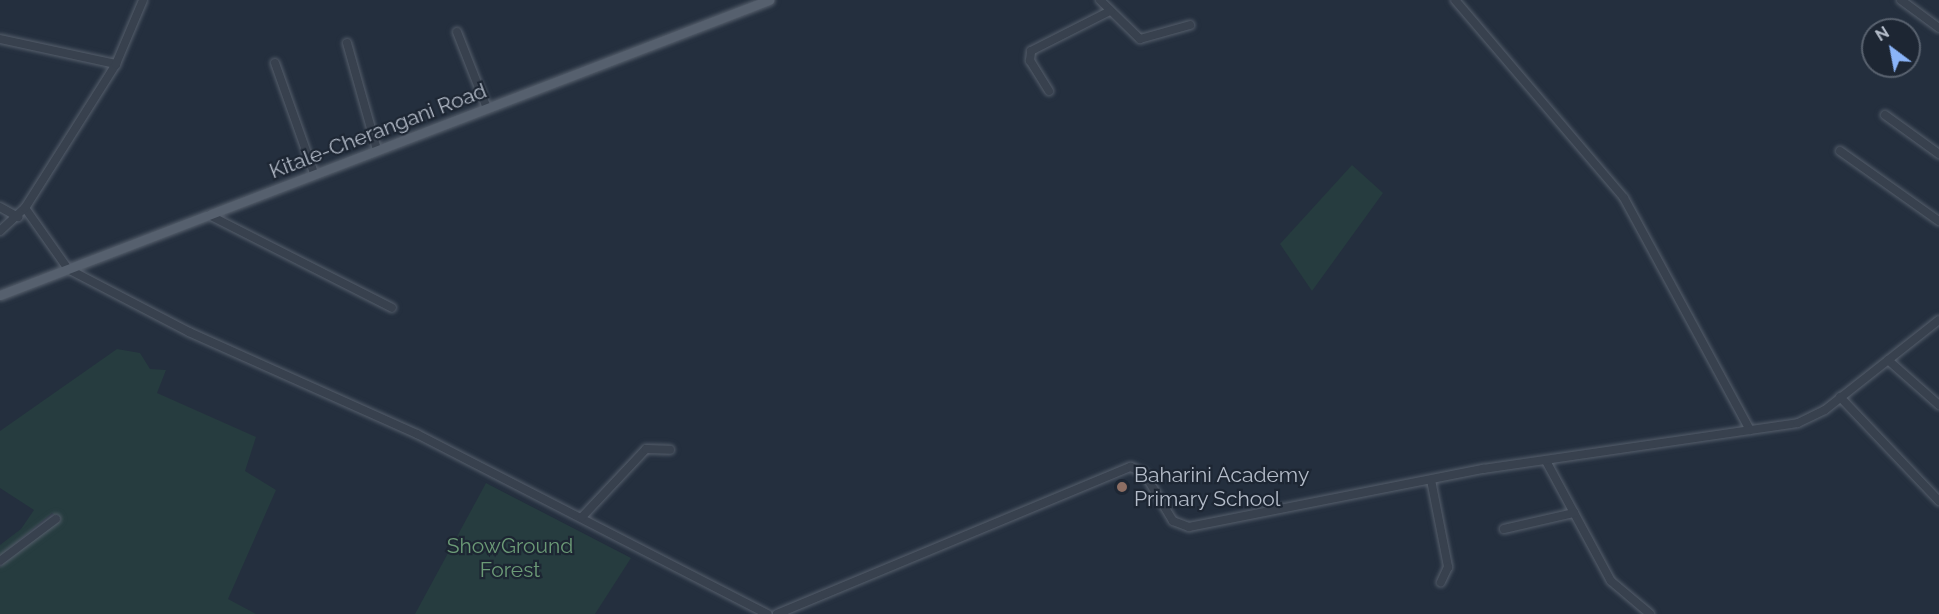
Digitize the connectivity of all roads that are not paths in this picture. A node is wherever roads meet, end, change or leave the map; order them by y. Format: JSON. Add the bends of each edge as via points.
{"nodes":[{"id":1,"x":143,"y":0,"type":"edge"},
{"id":2,"x":768,"y":0,"type":"edge"},
{"id":3,"x":1100,"y":0,"type":"edge"},
{"id":4,"x":1455,"y":0,"type":"edge"},
{"id":5,"x":1901,"y":0,"type":"edge"},
{"id":6,"x":1110,"y":11,"type":"junction"},
{"id":7,"x":1190,"y":25,"type":"dead end"},
{"id":8,"x":1939,"y":28,"type":"edge"},
{"id":9,"x":458,"y":32,"type":"dead end"},
{"id":10,"x":0,"y":39,"type":"edge"},
{"id":11,"x":347,"y":44,"type":"dead end"},
{"id":12,"x":275,"y":63,"type":"dead end"},
{"id":13,"x":116,"y":64,"type":"junction"},
{"id":14,"x":1049,"y":91,"type":"dead end"},
{"id":15,"x":487,"y":108,"type":"junction"},
{"id":16,"x":1885,"y":115,"type":"dead end"},
{"id":17,"x":377,"y":150,"type":"junction"},
{"id":18,"x":1840,"y":152,"type":"dead end"},
{"id":19,"x":1939,"y":154,"type":"edge"},
{"id":20,"x":314,"y":173,"type":"junction"},
{"id":21,"x":0,"y":207,"type":"edge"},
{"id":22,"x":25,"y":208,"type":"junction"},
{"id":23,"x":209,"y":214,"type":"junction"},
{"id":24,"x":18,"y":217,"type":"junction"},
{"id":25,"x":1939,"y":221,"type":"edge"},
{"id":26,"x":0,"y":231,"type":"edge"},
{"id":27,"x":68,"y":269,"type":"junction"},
{"id":28,"x":0,"y":295,"type":"edge"},
{"id":29,"x":392,"y":308,"type":"dead end"},
{"id":30,"x":1939,"y":320,"type":"edge"},
{"id":31,"x":1888,"y":360,"type":"junction"},
{"id":32,"x":1840,"y":398,"type":"junction"},
{"id":33,"x":1939,"y":405,"type":"edge"},
{"id":34,"x":1749,"y":430,"type":"junction"},
{"id":35,"x":670,"y":450,"type":"dead end"},
{"id":36,"x":1546,"y":461,"type":"junction"},
{"id":37,"x":1431,"y":480,"type":"junction"},
{"id":38,"x":1939,"y":501,"type":"edge"},
{"id":39,"x":1574,"y":513,"type":"junction"},
{"id":40,"x":582,"y":517,"type":"junction"},
{"id":41,"x":56,"y":519,"type":"dead end"},
{"id":42,"x":1503,"y":529,"type":"dead end"},
{"id":43,"x":0,"y":561,"type":"edge"},
{"id":44,"x":1441,"y":582,"type":"dead end"},
{"id":45,"x":752,"y":611,"type":"edge"},
{"id":46,"x":767,"y":614,"type":"edge"},
{"id":47,"x":777,"y":614,"type":"edge"},
{"id":48,"x":1650,"y":614,"type":"edge"}],
"edges":[{"from":1,"to":13,"type":"street"},
{"from":2,"to":15,"type":"main road","name":"Kitale-Cherangani Road"},
{"from":3,"to":6,"type":"street"},
{"from":4,"to":34,"type":"street","via":[[1624,198]]},
{"from":5,"to":8,"type":"street"},
{"from":6,"to":7,"type":"street","via":[[1140,39]]},
{"from":6,"to":14,"type":"street","via":[[1031,51],[1030,61]]},
{"from":9,"to":15,"type":"street"},
{"from":10,"to":13,"type":"street"},
{"from":11,"to":17,"type":"street"},
{"from":12,"to":20,"type":"street"},
{"from":13,"to":22,"type":"street"},
{"from":15,"to":17,"type":"main road","name":"Kitale-Cherangani Road"},
{"from":16,"to":19,"type":"street"},
{"from":17,"to":20,"type":"main road","name":"Kitale-Cherangani Road"},
{"from":18,"to":25,"type":"street"},
{"from":20,"to":23,"type":"main road","name":"Kitale-Cherangani Road"},
{"from":21,"to":24,"type":"street"},
{"from":22,"to":24,"type":"street"},
{"from":22,"to":27,"type":"street"},
{"from":23,"to":27,"type":"main road","name":"Kitale-Cherangani Road"},
{"from":23,"to":29,"type":"street"},
{"from":24,"to":26,"type":"street"},
{"from":27,"to":28,"type":"main road","name":"Kitale-Cherangani Road"},
{"from":27,"to":40,"type":"street"},
{"from":30,"to":31,"type":"street"},
{"from":31,"to":32,"type":"street"},
{"from":31,"to":33,"type":"street"},
{"from":32,"to":34,"type":"street","via":[[1807,421]]},
{"from":32,"to":38,"type":"street"},
{"from":34,"to":36,"type":"street"},
{"from":35,"to":40,"type":"street","via":[[646,448]]},
{"from":36,"to":37,"type":"street"},
{"from":36,"to":39,"type":"street"},
{"from":37,"to":44,"type":"street","via":[[1448,567]]},
{"from":37,"to":47,"type":"street","via":[[1183,527],[1173,521],[1140,469],[1131,467]]},
{"from":39,"to":42,"type":"street"},
{"from":39,"to":48,"type":"street","via":[[1611,581]]},
{"from":40,"to":45,"type":"street"},
{"from":41,"to":43,"type":"street"},
{"from":45,"to":46,"type":"street"}]}
